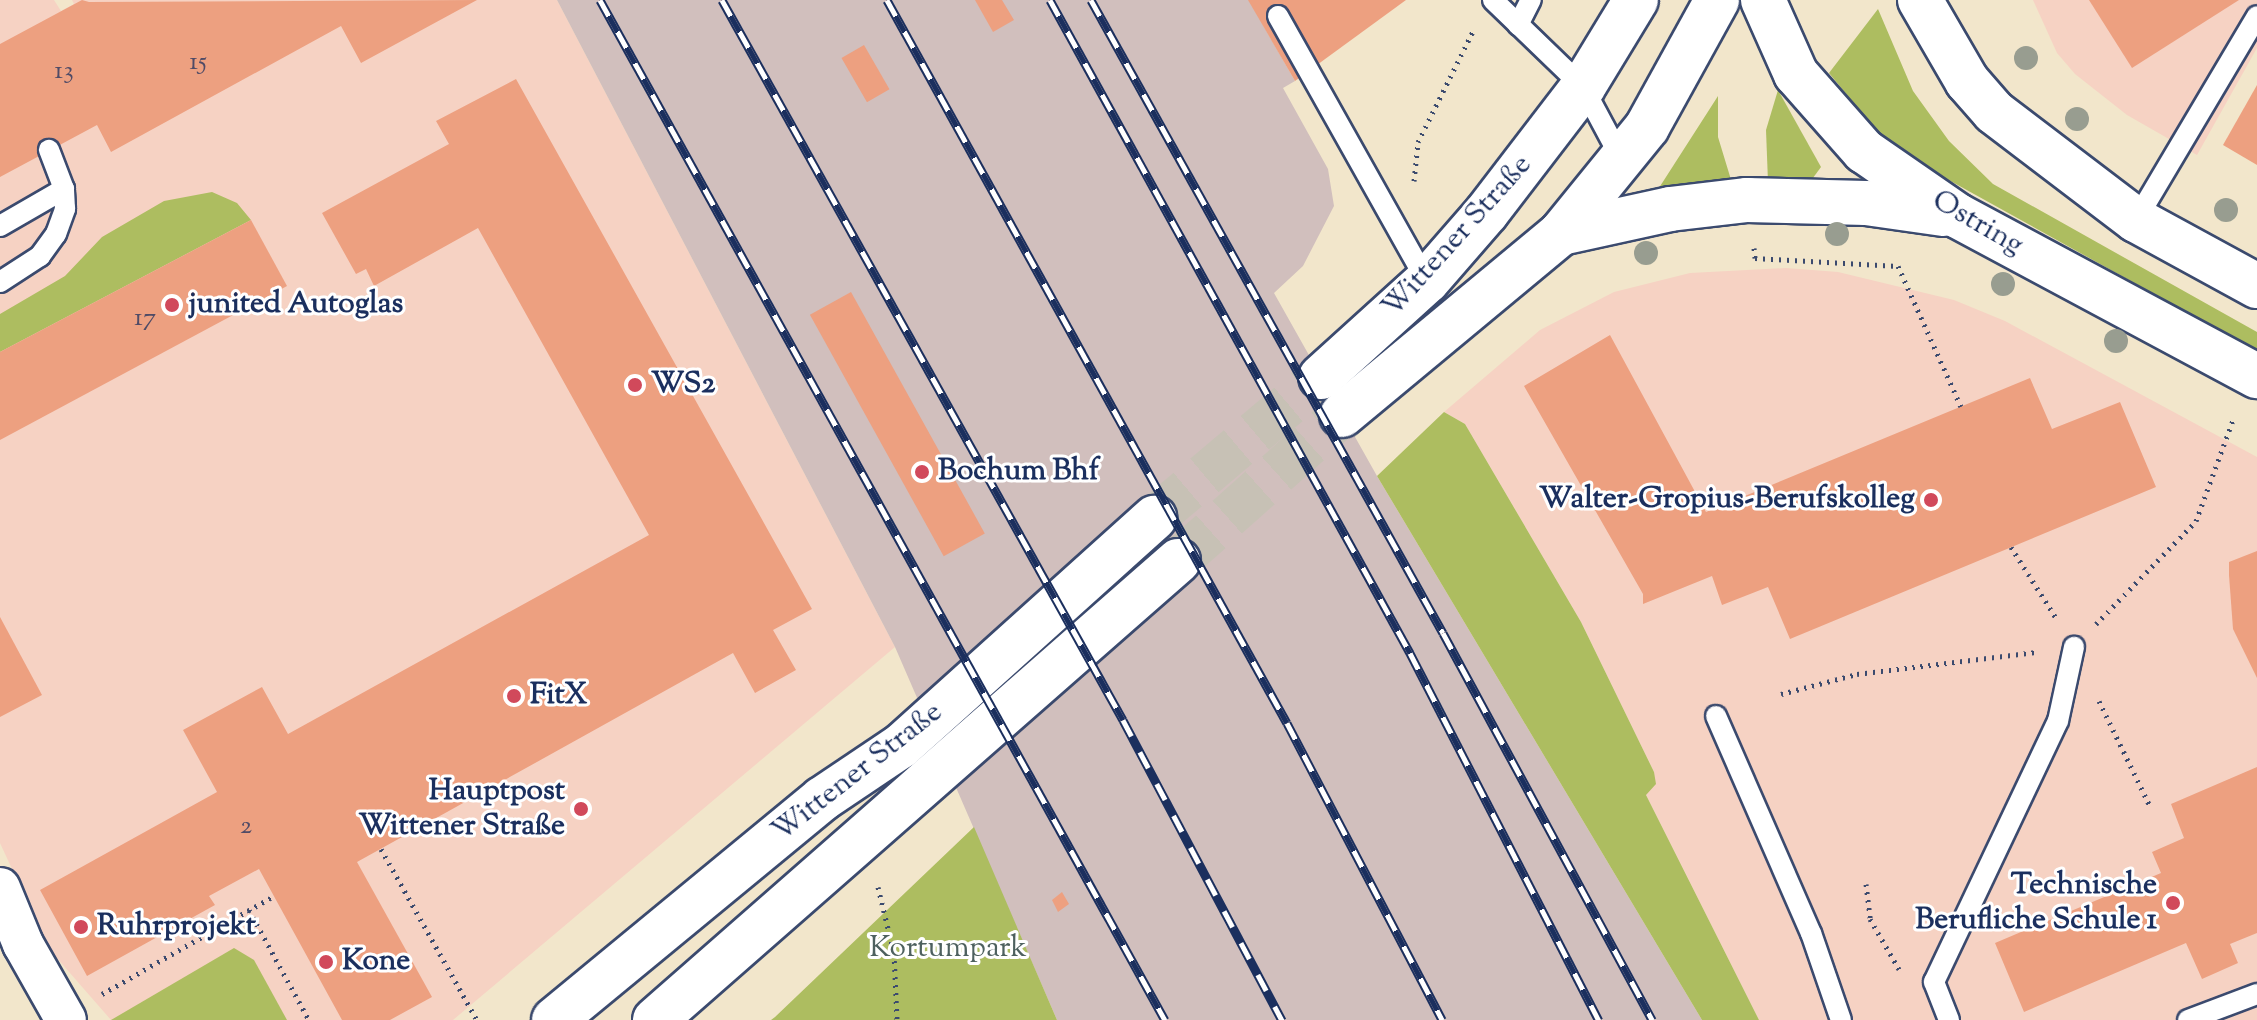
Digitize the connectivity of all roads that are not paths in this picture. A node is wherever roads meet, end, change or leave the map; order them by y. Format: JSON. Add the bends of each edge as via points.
{"nodes":[{"id":1,"x":1493,"y":0,"type":"edge"},
{"id":2,"x":1531,"y":0,"type":"edge"},
{"id":3,"x":1636,"y":0,"type":"edge"},
{"id":4,"x":1717,"y":0,"type":"edge"},
{"id":5,"x":1763,"y":0,"type":"edge"},
{"id":6,"x":1927,"y":6,"type":"edge"},
{"id":7,"x":1278,"y":16,"type":"dead end"},
{"id":8,"x":2257,"y":16,"type":"edge"},
{"id":9,"x":1518,"y":25,"type":"junction"},
{"id":10,"x":1583,"y":87,"type":"junction"},
{"id":11,"x":49,"y":150,"type":"dead end"},
{"id":12,"x":1623,"y":162,"type":"junction"},
{"id":13,"x":64,"y":189,"type":"junction"},
{"id":14,"x":1958,"y":216,"type":"junction"},
{"id":15,"x":2136,"y":220,"type":"junction"},
{"id":16,"x":0,"y":226,"type":"edge"},
{"id":17,"x":1561,"y":233,"type":"junction"},
{"id":18,"x":1427,"y":281,"type":"junction"},
{"id":19,"x":0,"y":282,"type":"edge"},
{"id":20,"x":2257,"y":286,"type":"edge"},
{"id":21,"x":2254,"y":374,"type":"edge"},
{"id":22,"x":1321,"y":377,"type":"tunnel mouth"},
{"id":23,"x":1342,"y":415,"type":"tunnel mouth"},
{"id":24,"x":1154,"y":518,"type":"tunnel mouth"},
{"id":25,"x":1178,"y":561,"type":"tunnel mouth"},
{"id":26,"x":2074,"y":647,"type":"dead end"},
{"id":27,"x":1716,"y":716,"type":"dead end"},
{"id":28,"x":0,"y":888,"type":"edge"},
{"id":29,"x":2257,"y":994,"type":"edge"},
{"id":30,"x":64,"y":1018,"type":"edge"},
{"id":31,"x":554,"y":1020,"type":"edge"},
{"id":32,"x":655,"y":1020,"type":"edge"},
{"id":33,"x":1841,"y":1020,"type":"edge"},
{"id":34,"x":1949,"y":1020,"type":"edge"},
{"id":35,"x":2188,"y":1020,"type":"edge"}],
"edges":[{"from":1,"to":9,"type":"lane"},
{"from":2,"to":9,"type":"lane"},
{"from":3,"to":10,"type":"main road","name":"Wittener Straße"},
{"from":4,"to":12,"type":"main road","name":"Wittener Straße","via":[[1679,76]]},
{"from":5,"to":14,"type":"main road","name":"Ostring","via":[[1796,74],[1840,130]]},
{"from":6,"to":15,"type":"main road","via":[[1967,81],[1994,112]]},
{"from":7,"to":18,"type":"lane"},
{"from":8,"to":15,"type":"lane"},
{"from":9,"to":10,"type":"lane"},
{"from":10,"to":12,"type":"lane"},
{"from":10,"to":18,"type":"main road","name":"Wittener Straße"},
{"from":11,"to":13,"type":"lane"},
{"from":12,"to":17,"type":"main road","name":"Wittener Straße"},
{"from":13,"to":16,"type":"lane"},
{"from":13,"to":19,"type":"lane","via":[[56,234],[40,256]]},
{"from":14,"to":17,"type":"main road","via":[[1866,203],[1747,200],[1670,209]]},
{"from":14,"to":21,"type":"main road","name":"Ostring"},
{"from":15,"to":20,"type":"main road"},
{"from":17,"to":23,"type":"main road","name":"Wittener Straße"},
{"from":18,"to":22,"type":"main road","name":"Wittener Straße"},
{"from":24,"to":31,"type":"main road","name":"Wittener Straße","via":[[901,746],[822,799]]},
{"from":25,"to":32,"type":"main road","name":"Wittener Straße"},
{"from":26,"to":34,"type":"lane","via":[[2058,721],[1934,982]]},
{"from":27,"to":33,"type":"lane","via":[[1811,933]]},
{"from":28,"to":30,"type":"street"},
{"from":29,"to":35,"type":"lane"}]}
